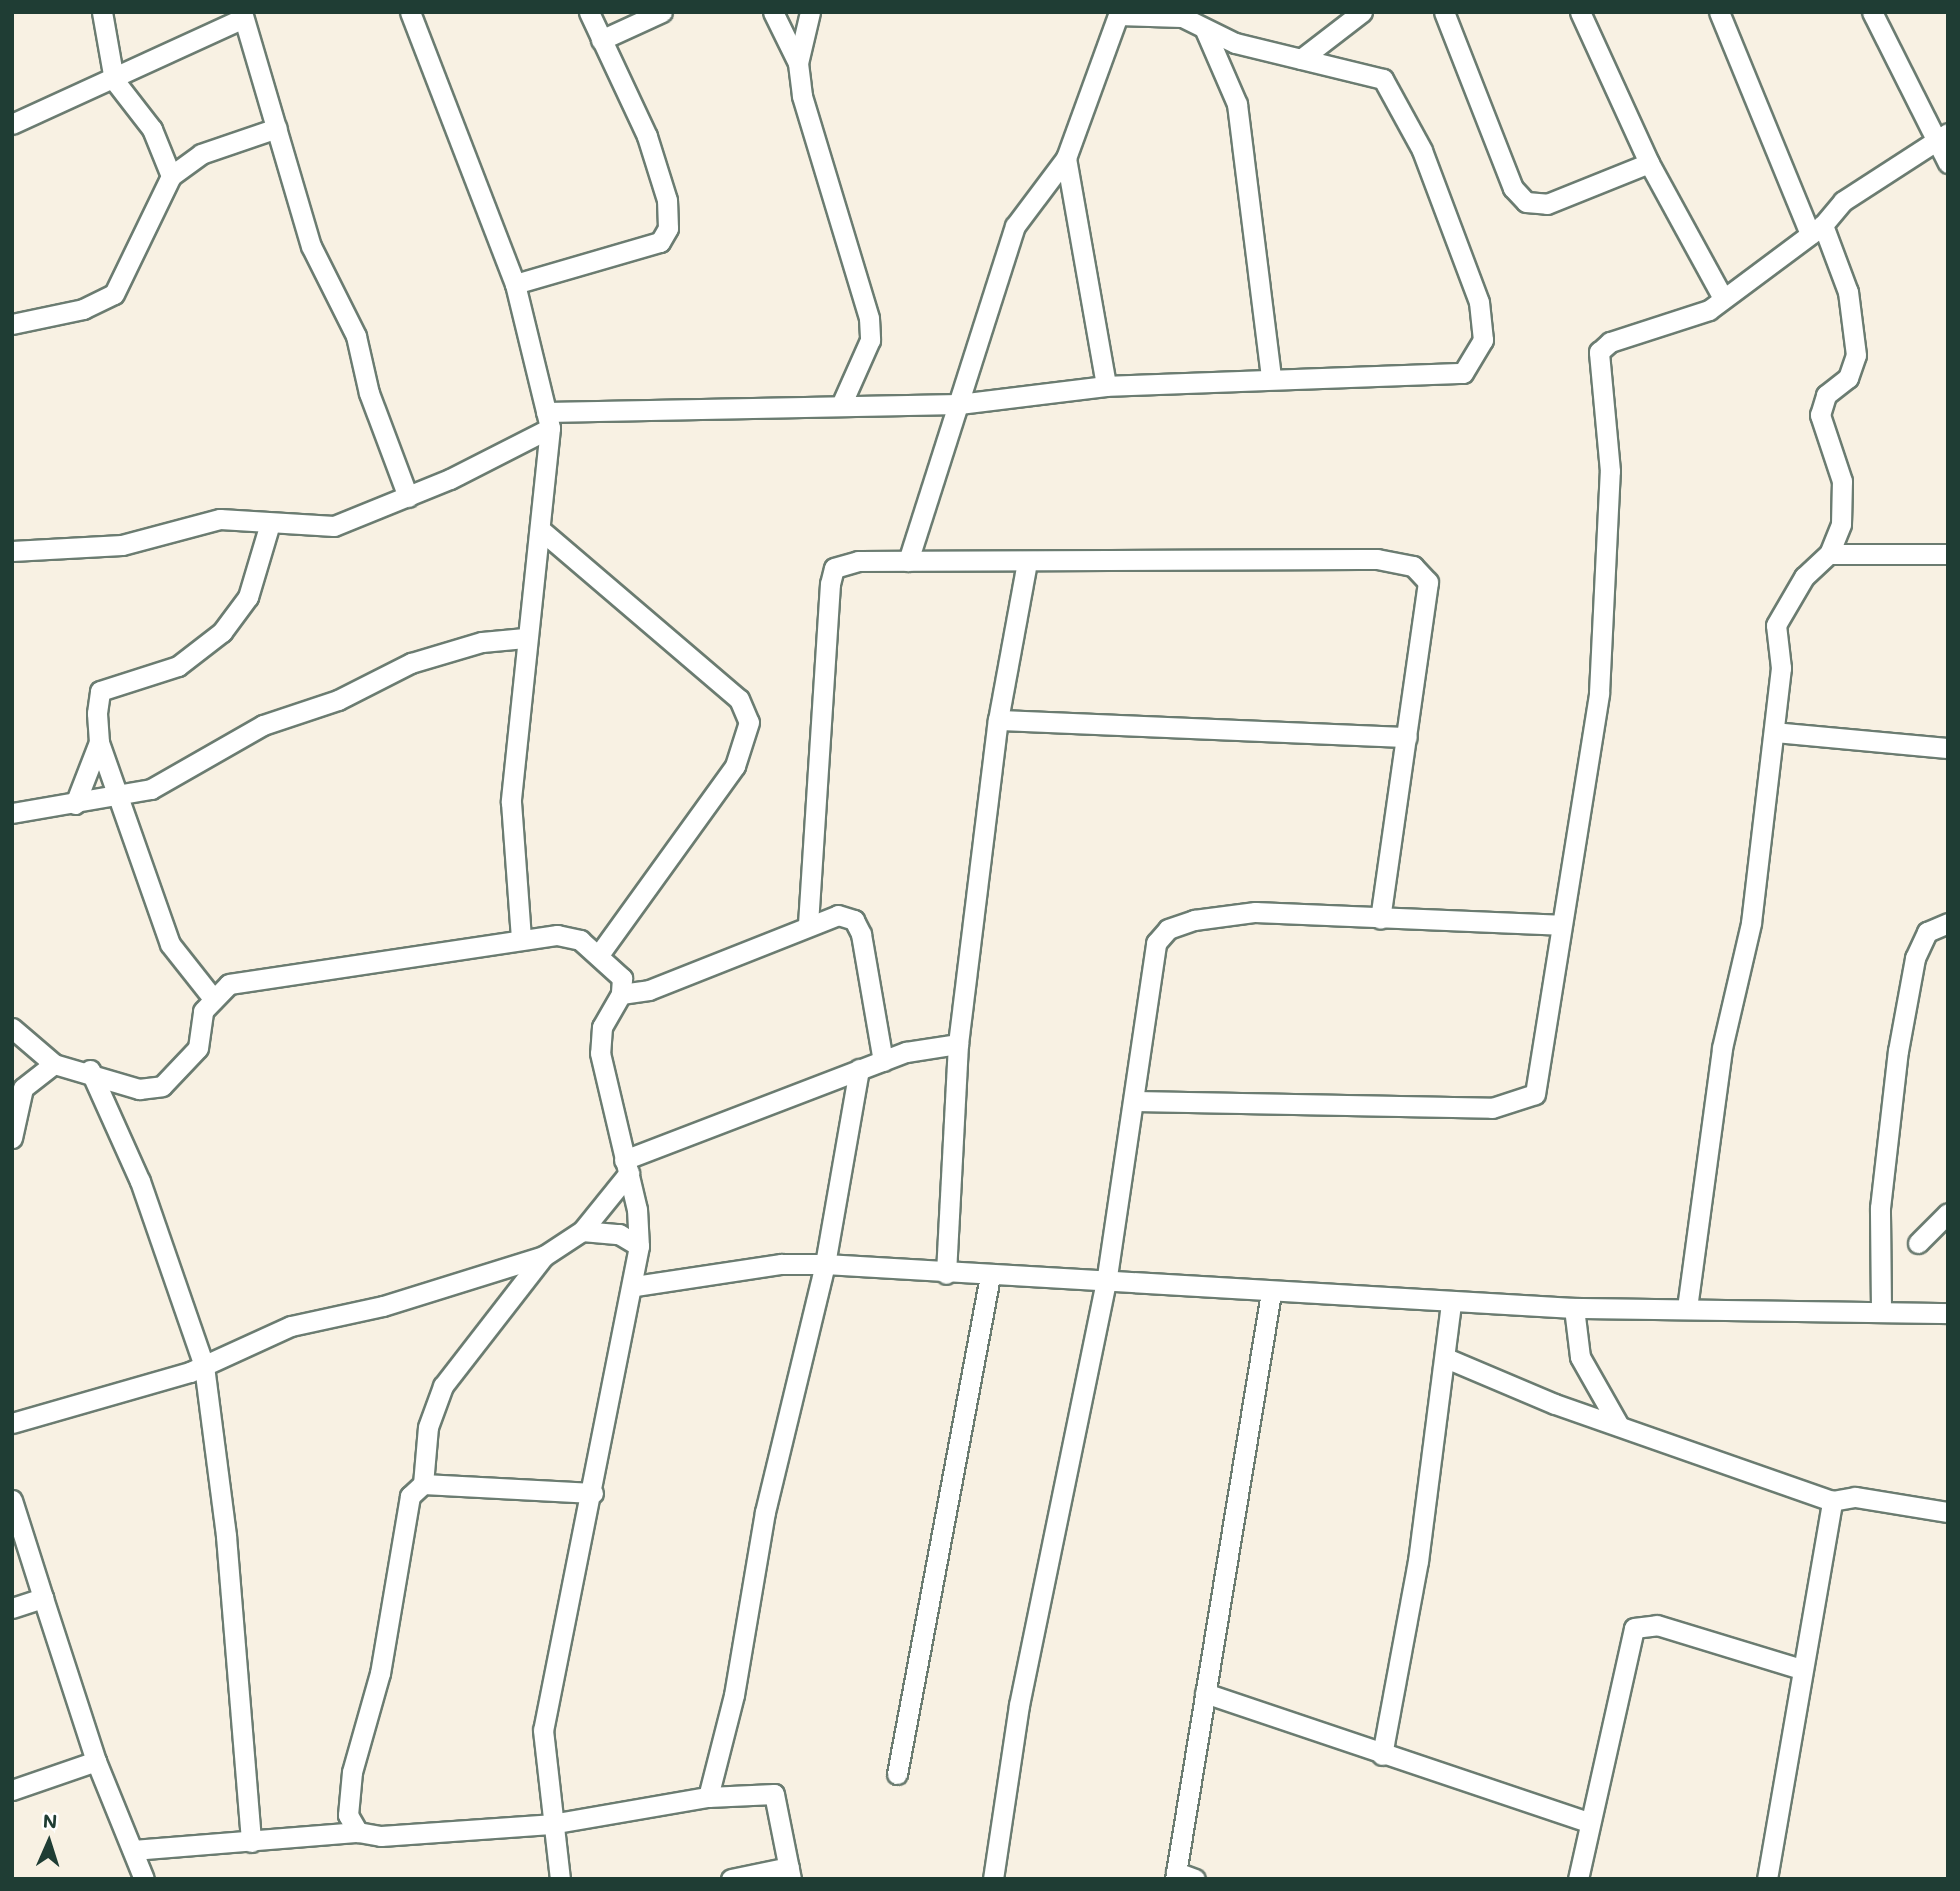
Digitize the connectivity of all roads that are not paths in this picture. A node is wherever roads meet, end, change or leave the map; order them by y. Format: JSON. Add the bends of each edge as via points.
{"nodes":[{"id":1,"x":102,"y":12,"type":"edge"},
{"id":2,"x":410,"y":12,"type":"edge"},
{"id":3,"x":589,"y":12,"type":"edge"},
{"id":4,"x":662,"y":12,"type":"edge"},
{"id":5,"x":773,"y":12,"type":"edge"},
{"id":6,"x":810,"y":12,"type":"edge"},
{"id":7,"x":1362,"y":12,"type":"edge"},
{"id":8,"x":1444,"y":12,"type":"edge"},
{"id":9,"x":1580,"y":12,"type":"edge"},
{"id":10,"x":1719,"y":12,"type":"edge"},
{"id":11,"x":1872,"y":12,"type":"edge"},
{"id":12,"x":1118,"y":13,"type":"edge"},
{"id":13,"x":242,"y":15,"type":"edge"},
{"id":14,"x":1177,"y":15,"type":"edge"},
{"id":15,"x":1205,"y":30,"type":"junction"},
{"id":16,"x":601,"y":40,"type":"junction"},
{"id":17,"x":1301,"y":59,"type":"junction"},
{"id":18,"x":798,"y":63,"type":"junction"},
{"id":19,"x":114,"y":80,"type":"junction"},
{"id":20,"x":12,"y":124,"type":"edge"},
{"id":21,"x":277,"y":128,"type":"junction"},
{"id":22,"x":1942,"y":137,"type":"edge"},
{"id":23,"x":1066,"y":158,"type":"junction"},
{"id":24,"x":1649,"y":163,"type":"junction"},
{"id":25,"x":1948,"y":163,"type":"edge"},
{"id":26,"x":171,"y":176,"type":"junction"},
{"id":27,"x":1817,"y":229,"type":"junction"},
{"id":28,"x":515,"y":284,"type":"junction"},
{"id":29,"x":1723,"y":298,"type":"junction"},
{"id":30,"x":12,"y":324,"type":"edge"},
{"id":31,"x":1271,"y":378,"type":"junction"},
{"id":32,"x":1106,"y":386,"type":"junction"},
{"id":33,"x":842,"y":403,"type":"junction"},
{"id":34,"x":959,"y":404,"type":"junction"},
{"id":35,"x":548,"y":420,"type":"junction"},
{"id":36,"x":408,"y":497,"type":"junction"},
{"id":37,"x":270,"y":523,"type":"junction"},
{"id":38,"x":542,"y":531,"type":"junction"},
{"id":39,"x":12,"y":551,"type":"edge"},
{"id":40,"x":1829,"y":554,"type":"junction"},
{"id":41,"x":1948,"y":554,"type":"edge"},
{"id":42,"x":908,"y":561,"type":"junction"},
{"id":43,"x":1027,"y":562,"type":"junction"},
{"id":44,"x":526,"y":638,"type":"junction"},
{"id":45,"x":998,"y":720,"type":"junction"},
{"id":46,"x":1774,"y":732,"type":"junction"},
{"id":47,"x":1407,"y":737,"type":"junction"},
{"id":48,"x":99,"y":742,"type":"junction"},
{"id":49,"x":1948,"y":748,"type":"edge"},
{"id":50,"x":120,"y":799,"type":"junction"},
{"id":51,"x":75,"y":804,"type":"junction"},
{"id":52,"x":12,"y":813,"type":"edge"},
{"id":53,"x":1380,"y":919,"type":"junction"},
{"id":54,"x":1948,"y":923,"type":"edge"},
{"id":55,"x":808,"y":924,"type":"junction"},
{"id":56,"x":1560,"y":925,"type":"junction"},
{"id":57,"x":521,"y":938,"type":"junction"},
{"id":58,"x":600,"y":953,"type":"junction"},
{"id":59,"x":622,"y":986,"type":"junction"},
{"id":60,"x":211,"y":996,"type":"junction"},
{"id":61,"x":12,"y":1028,"type":"edge"},
{"id":62,"x":958,"y":1044,"type":"junction"},
{"id":63,"x":883,"y":1061,"type":"junction"},
{"id":64,"x":54,"y":1063,"type":"junction"},
{"id":65,"x":859,"y":1069,"type":"junction"},
{"id":66,"x":90,"y":1070,"type":"junction"},
{"id":67,"x":1135,"y":1101,"type":"junction"},
{"id":68,"x":12,"y":1138,"type":"edge"},
{"id":69,"x":626,"y":1166,"type":"junction"},
{"id":70,"x":1948,"y":1213,"type":"edge"},
{"id":71,"x":582,"y":1231,"type":"junction"},
{"id":72,"x":1918,"y":1243,"type":"dead end"},
{"id":73,"x":639,"y":1246,"type":"junction"},
{"id":74,"x":544,"y":1256,"type":"junction"},
{"id":75,"x":825,"y":1264,"type":"junction"},
{"id":76,"x":946,"y":1274,"type":"junction"},
{"id":77,"x":990,"y":1276,"type":"junction"},
{"id":78,"x":1106,"y":1283,"type":"junction"},
{"id":79,"x":635,"y":1286,"type":"junction"},
{"id":80,"x":1271,"y":1293,"type":"junction"},
{"id":81,"x":1451,"y":1302,"type":"junction"},
{"id":82,"x":1574,"y":1308,"type":"junction"},
{"id":83,"x":1687,"y":1308,"type":"junction"},
{"id":84,"x":1881,"y":1309,"type":"junction"},
{"id":85,"x":1948,"y":1313,"type":"edge"},
{"id":86,"x":1446,"y":1358,"type":"junction"},
{"id":87,"x":204,"y":1366,"type":"junction"},
{"id":88,"x":12,"y":1423,"type":"edge"},
{"id":89,"x":1618,"y":1424,"type":"junction"},
{"id":90,"x":423,"y":1484,"type":"junction"},
{"id":91,"x":593,"y":1493,"type":"junction"},
{"id":92,"x":12,"y":1500,"type":"edge"},
{"id":93,"x":1832,"y":1501,"type":"junction"},
{"id":94,"x":1946,"y":1516,"type":"edge"},
{"id":95,"x":43,"y":1598,"type":"junction"},
{"id":96,"x":12,"y":1608,"type":"edge"},
{"id":97,"x":1801,"y":1669,"type":"junction"},
{"id":98,"x":1205,"y":1693,"type":"junction"},
{"id":99,"x":1382,"y":1755,"type":"junction"},
{"id":100,"x":96,"y":1761,"type":"junction"},
{"id":101,"x":897,"y":1774,"type":"dead end"},
{"id":102,"x":12,"y":1790,"type":"edge"},
{"id":103,"x":708,"y":1797,"type":"junction"},
{"id":104,"x":1588,"y":1822,"type":"junction"},
{"id":105,"x":551,"y":1824,"type":"junction"},
{"id":106,"x":358,"y":1832,"type":"junction"},
{"id":107,"x":251,"y":1842,"type":"junction"},
{"id":108,"x":133,"y":1850,"type":"junction"},
{"id":109,"x":790,"y":1873,"type":"edge"},
{"id":110,"x":1175,"y":1876,"type":"edge"},
{"id":111,"x":144,"y":1879,"type":"edge"},
{"id":112,"x":559,"y":1879,"type":"edge"},
{"id":113,"x":731,"y":1879,"type":"edge"},
{"id":114,"x":993,"y":1879,"type":"edge"},
{"id":115,"x":1195,"y":1879,"type":"edge"},
{"id":116,"x":1578,"y":1879,"type":"edge"},
{"id":117,"x":1767,"y":1879,"type":"edge"}],
"edges":[{"from":1,"to":19,"type":"street"},
{"from":2,"to":28,"type":"street"},
{"from":3,"to":16,"type":"street"},
{"from":4,"to":16,"type":"street"},
{"from":5,"to":18,"type":"street"},
{"from":6,"to":18,"type":"street"},
{"from":7,"to":17,"type":"street"},
{"from":8,"to":24,"type":"street","via":[[1513,188],[1526,202],[1547,204]]},
{"from":9,"to":24,"type":"street"},
{"from":10,"to":27,"type":"street"},
{"from":11,"to":22,"type":"street"},
{"from":12,"to":14,"type":"street"},
{"from":12,"to":23,"type":"street"},
{"from":13,"to":19,"type":"street"},
{"from":13,"to":21,"type":"street","via":[[268,85]]},
{"from":14,"to":15,"type":"street"},
{"from":15,"to":17,"type":"street"},
{"from":15,"to":31,"type":"street","via":[[1237,104]]},
{"from":16,"to":28,"type":"street","via":[[647,136],[667,200],[668,228],[660,242]]},
{"from":17,"to":31,"type":"street","via":[[1383,79],[1422,150],[1479,302],[1483,340],[1463,373]]},
{"from":18,"to":33,"type":"street","via":[[811,133],[869,318],[870,340]]},
{"from":19,"to":20,"type":"street"},
{"from":19,"to":26,"type":"street","via":[[152,129]]},
{"from":21,"to":26,"type":"street","via":[[201,154]]},
{"from":21,"to":36,"type":"street","via":[[311,246],[356,336],[369,393]]},
{"from":22,"to":25,"type":"street"},
{"from":22,"to":27,"type":"street","via":[[1843,201]]},
{"from":23,"to":32,"type":"street"},
{"from":23,"to":34,"type":"street","via":[[1016,226]]},
{"from":24,"to":29,"type":"street"},
{"from":26,"to":30,"type":"street","via":[[114,294]]},
{"from":27,"to":29,"type":"street"},
{"from":27,"to":40,"type":"street","via":[[1848,292],[1856,355],[1848,378],[1826,395],[1819,415],[1842,481],[1841,524]]},
{"from":28,"to":35,"type":"street"},
{"from":29,"to":56,"type":"street","via":[[1599,352],[1610,471],[1606,600],[1599,692]]},
{"from":31,"to":32,"type":"street"},
{"from":32,"to":34,"type":"street"},
{"from":33,"to":34,"type":"street"},
{"from":33,"to":35,"type":"street"},
{"from":34,"to":42,"type":"street"},
{"from":35,"to":36,"type":"street"},
{"from":35,"to":38,"type":"street"},
{"from":36,"to":37,"type":"street","via":[[334,526]]},
{"from":37,"to":39,"type":"street","via":[[220,519],[122,545]]},
{"from":37,"to":48,"type":"street","via":[[248,597],[222,632],[178,666],[100,691]]},
{"from":38,"to":44,"type":"street"},
{"from":38,"to":58,"type":"street","via":[[739,699],[749,722],[734,766]]},
{"from":40,"to":41,"type":"street"},
{"from":40,"to":46,"type":"street","via":[[1804,577],[1776,625],[1781,668]]},
{"from":42,"to":43,"type":"street"},
{"from":42,"to":55,"type":"street","via":[[834,568]]},
{"from":43,"to":45,"type":"street"},
{"from":43,"to":47,"type":"street","via":[[1377,559],[1413,566],[1428,582]]},
{"from":44,"to":50,"type":"street","via":[[482,642],[411,663],[338,700],[263,725],[151,789]]},
{"from":44,"to":57,"type":"street","via":[[511,802]]},
{"from":45,"to":47,"type":"street"},
{"from":45,"to":62,"type":"street"},
{"from":46,"to":49,"type":"street"},
{"from":46,"to":83,"type":"street","via":[[1751,923],[1722,1048]]},
{"from":47,"to":53,"type":"street"},
{"from":48,"to":50,"type":"street"},
{"from":48,"to":51,"type":"street"},
{"from":50,"to":51,"type":"street"},
{"from":50,"to":60,"type":"street","via":[[170,944]]},
{"from":51,"to":52,"type":"street"},
{"from":53,"to":56,"type":"street"},
{"from":53,"to":67,"type":"street","via":[[1255,912],[1168,929],[1156,943],[1149,971]]},
{"from":54,"to":84,"type":"street","via":[[1927,932],[1915,958],[1898,1051],[1880,1208]]},
{"from":55,"to":59,"type":"street","via":[[649,990]]},
{"from":55,"to":63,"type":"street","via":[[838,915],[854,920]]},
{"from":56,"to":67,"type":"street","via":[[1535,1094],[1518,1105]]},
{"from":57,"to":58,"type":"street","via":[[556,935]]},
{"from":57,"to":60,"type":"street","via":[[431,958],[229,985]]},
{"from":58,"to":59,"type":"street"},
{"from":59,"to":69,"type":"street","via":[[601,1027],[600,1054]]},
{"from":60,"to":66,"type":"street","via":[[198,1048],[162,1086],[139,1089]]},
{"from":61,"to":64,"type":"street"},
{"from":62,"to":63,"type":"street"},
{"from":62,"to":76,"type":"street"},
{"from":63,"to":65,"type":"street"},
{"from":64,"to":66,"type":"street"},
{"from":64,"to":68,"type":"street","via":[[23,1088]]},
{"from":65,"to":69,"type":"street"},
{"from":65,"to":75,"type":"street"},
{"from":66,"to":87,"type":"street","via":[[140,1181]]},
{"from":67,"to":78,"type":"street"},
{"from":69,"to":71,"type":"street"},
{"from":69,"to":73,"type":"street"},
{"from":70,"to":72,"type":"street"},
{"from":71,"to":73,"type":"street","via":[[619,1234]]},
{"from":71,"to":74,"type":"street"},
{"from":73,"to":79,"type":"street"},
{"from":74,"to":87,"type":"street","via":[[383,1306],[291,1326]]},
{"from":74,"to":90,"type":"street","via":[[443,1386],[428,1427]]},
{"from":75,"to":76,"type":"street"},
{"from":75,"to":79,"type":"street","via":[[781,1264]]},
{"from":75,"to":103,"type":"street","via":[[765,1512],[734,1695]]},
{"from":76,"to":77,"type":"street"},
{"from":77,"to":78,"type":"street"},
{"from":77,"to":101,"type":"street"},
{"from":78,"to":80,"type":"street"},
{"from":78,"to":114,"type":"street","via":[[1019,1705]]},
{"from":79,"to":91,"type":"street"},
{"from":80,"to":81,"type":"street"},
{"from":80,"to":98,"type":"street"},
{"from":81,"to":82,"type":"street"},
{"from":81,"to":86,"type":"street"},
{"from":82,"to":83,"type":"street"},
{"from":82,"to":89,"type":"street","via":[[1580,1357]]},
{"from":83,"to":84,"type":"street"},
{"from":84,"to":85,"type":"street"},
{"from":86,"to":89,"type":"street"},
{"from":86,"to":99,"type":"street"},
{"from":87,"to":88,"type":"street"},
{"from":87,"to":107,"type":"street","via":[[226,1536]]},
{"from":89,"to":93,"type":"street"},
{"from":90,"to":91,"type":"street"},
{"from":90,"to":106,"type":"street","via":[[410,1496],[396,1551],[380,1673],[352,1772],[348,1815]]},
{"from":91,"to":105,"type":"street","via":[[543,1730]]},
{"from":92,"to":95,"type":"street"},
{"from":93,"to":94,"type":"street","via":[[1854,1497]]},
{"from":93,"to":97,"type":"street"},
{"from":95,"to":96,"type":"street"},
{"from":95,"to":100,"type":"street"},
{"from":97,"to":104,"type":"street","via":[[1657,1625],[1634,1628]]},
{"from":97,"to":117,"type":"street"},
{"from":98,"to":99,"type":"street"},
{"from":98,"to":110,"type":"street"},
{"from":99,"to":104,"type":"street"},
{"from":100,"to":102,"type":"street"},
{"from":100,"to":108,"type":"street"},
{"from":103,"to":105,"type":"street"},
{"from":103,"to":109,"type":"street","via":[[774,1794]]},
{"from":104,"to":116,"type":"street"},
{"from":105,"to":106,"type":"street","via":[[381,1836]]},
{"from":105,"to":112,"type":"street"},
{"from":106,"to":107,"type":"street"},
{"from":107,"to":108,"type":"street"},
{"from":108,"to":111,"type":"street"},
{"from":109,"to":113,"type":"street"},
{"from":110,"to":115,"type":"street"}]}
